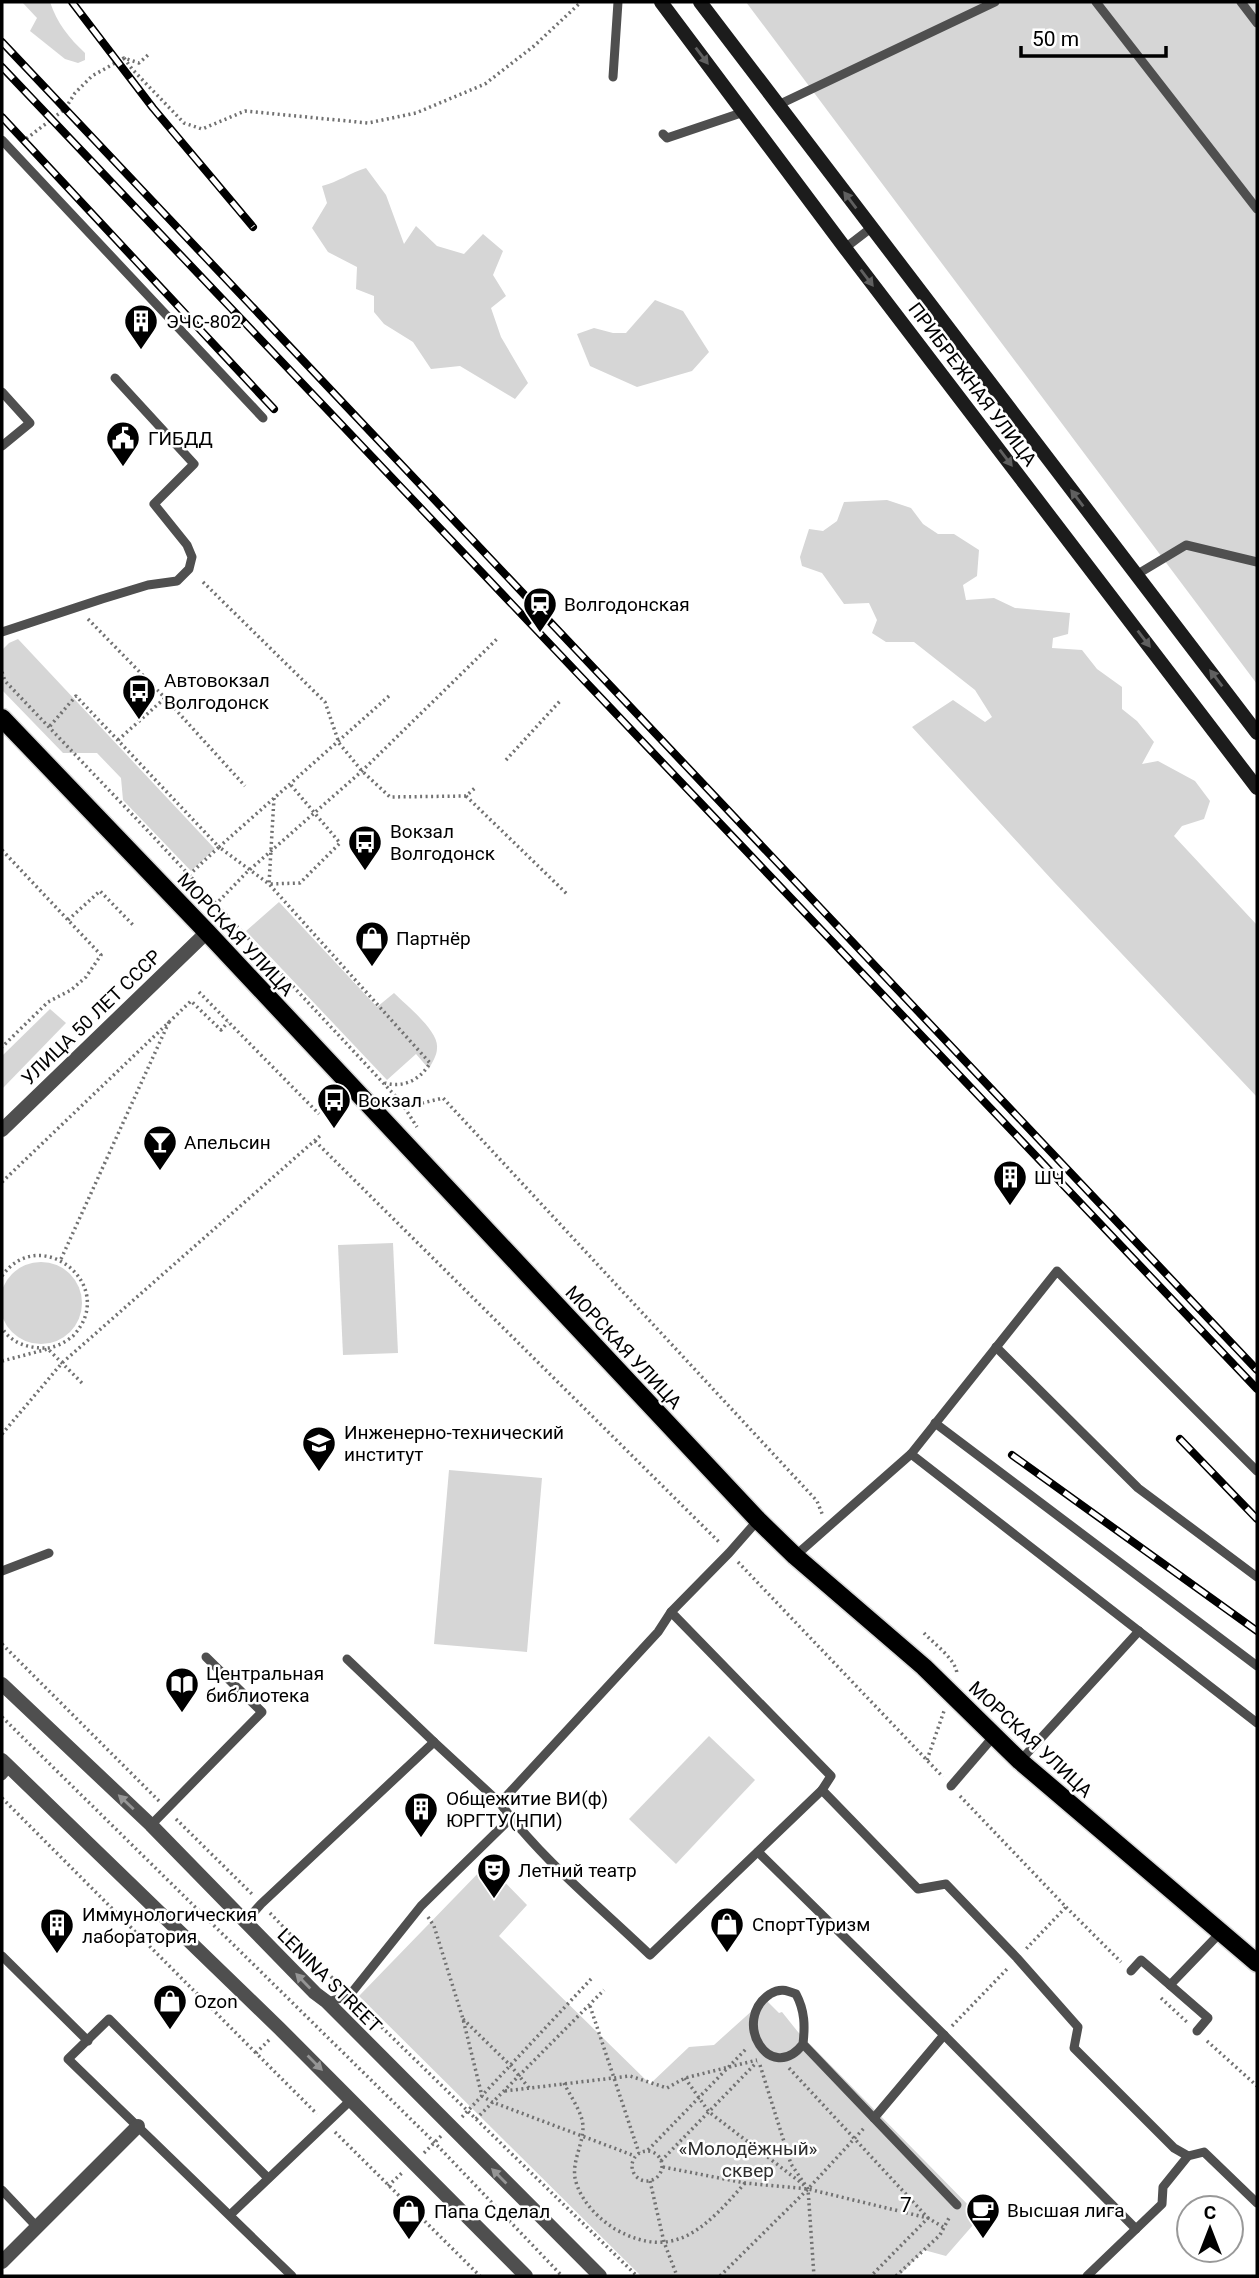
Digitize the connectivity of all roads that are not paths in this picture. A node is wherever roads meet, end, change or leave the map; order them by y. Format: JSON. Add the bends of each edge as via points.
{"nodes":[{"id":1,"x":618,"y":2,"type":"edge"},
{"id":2,"x":661,"y":2,"type":"edge"},
{"id":3,"x":700,"y":2,"type":"edge"},
{"id":4,"x":995,"y":2,"type":"edge"},
{"id":5,"x":1096,"y":2,"type":"edge"},
{"id":6,"x":1241,"y":2,"type":"edge"},
{"id":7,"x":1257,"y":23,"type":"edge"},
{"id":8,"x":613,"y":77,"type":"dead end"},
{"id":9,"x":778,"y":105,"type":"junction"},
{"id":10,"x":744,"y":112,"type":"junction"},
{"id":11,"x":663,"y":134,"type":"dead end"},
{"id":12,"x":2,"y":140,"type":"edge"},
{"id":13,"x":1257,"y":209,"type":"edge"},
{"id":14,"x":871,"y":228,"type":"junction"},
{"id":15,"x":845,"y":248,"type":"junction"},
{"id":16,"x":115,"y":378,"type":"dead end"},
{"id":17,"x":2,"y":393,"type":"edge"},
{"id":18,"x":262,"y":418,"type":"dead end"},
{"id":19,"x":2,"y":446,"type":"edge"},
{"id":20,"x":1257,"y":562,"type":"edge"},
{"id":21,"x":1136,"y":575,"type":"junction"},
{"id":22,"x":2,"y":632,"type":"edge"},
{"id":23,"x":2,"y":718,"type":"edge"},
{"id":24,"x":1257,"y":733,"type":"edge"},
{"id":25,"x":1257,"y":788,"type":"edge"},
{"id":26,"x":207,"y":932,"type":"junction"},
{"id":27,"x":2,"y":1130,"type":"edge"},
{"id":28,"x":996,"y":1347,"type":"junction"},
{"id":29,"x":936,"y":1423,"type":"junction"},
{"id":30,"x":911,"y":1454,"type":"junction"},
{"id":31,"x":1257,"y":1471,"type":"edge"},
{"id":32,"x":758,"y":1520,"type":"junction"},
{"id":33,"x":49,"y":1553,"type":"dead end"},
{"id":34,"x":795,"y":1556,"type":"junction"},
{"id":35,"x":2,"y":1571,"type":"edge"},
{"id":36,"x":1257,"y":1577,"type":"edge"},
{"id":37,"x":671,"y":1612,"type":"junction"},
{"id":38,"x":1139,"y":1631,"type":"junction"},
{"id":39,"x":206,"y":1657,"type":"dead end"},
{"id":40,"x":347,"y":1659,"type":"dead end"},
{"id":41,"x":1257,"y":1666,"type":"edge"},
{"id":42,"x":2,"y":1684,"type":"edge"},
{"id":43,"x":1257,"y":1723,"type":"edge"},
{"id":44,"x":993,"y":1736,"type":"junction"},
{"id":45,"x":434,"y":1742,"type":"junction"},
{"id":46,"x":1020,"y":1761,"type":"junction"},
{"id":47,"x":4,"y":1768,"type":"edge"},
{"id":48,"x":951,"y":1786,"type":"road end"},
{"id":49,"x":822,"y":1790,"type":"junction"},
{"id":50,"x":500,"y":1803,"type":"junction"},
{"id":51,"x":512,"y":1818,"type":"junction"},
{"id":52,"x":150,"y":1825,"type":"junction"},
{"id":53,"x":758,"y":1852,"type":"junction"},
{"id":54,"x":245,"y":1922,"type":"junction"},
{"id":55,"x":1221,"y":1932,"type":"junction"},
{"id":56,"x":2,"y":1956,"type":"edge"},
{"id":57,"x":1257,"y":1963,"type":"edge"},
{"id":58,"x":1131,"y":1971,"type":"dead end"},
{"id":59,"x":1170,"y":1985,"type":"junction"},
{"id":60,"x":321,"y":1997,"type":"junction"},
{"id":61,"x":1197,"y":2031,"type":"dead end"},
{"id":62,"x":944,"y":2035,"type":"junction"},
{"id":63,"x":88,"y":2041,"type":"junction"},
{"id":64,"x":803,"y":2044,"type":"junction"},
{"id":65,"x":351,"y":2100,"type":"junction"},
{"id":66,"x":874,"y":2118,"type":"junction"},
{"id":67,"x":138,"y":2126,"type":"junction"},
{"id":68,"x":1188,"y":2156,"type":"junction"},
{"id":69,"x":268,"y":2178,"type":"junction"},
{"id":70,"x":2,"y":2190,"type":"edge"},
{"id":71,"x":1257,"y":2203,"type":"edge"},
{"id":72,"x":957,"y":2205,"type":"road end"},
{"id":73,"x":230,"y":2216,"type":"junction"},
{"id":74,"x":37,"y":2227,"type":"junction"},
{"id":75,"x":1136,"y":2229,"type":"junction"},
{"id":76,"x":2,"y":2262,"type":"edge"},
{"id":77,"x":292,"y":2276,"type":"edge"},
{"id":78,"x":526,"y":2276,"type":"edge"},
{"id":79,"x":600,"y":2276,"type":"edge"},
{"id":80,"x":1087,"y":2276,"type":"edge"}],
"edges":[{"from":1,"to":8,"type":"lane"},
{"from":2,"to":10,"type":"main road","name":"ПРИБРЕЖНАЯ УЛИЦА","one_way":true},
{"from":3,"to":9,"type":"main road","name":"ПРИБРЕЖНАЯ УЛИЦА"},
{"from":4,"to":9,"type":"lane"},
{"from":5,"to":13,"type":"lane"},
{"from":6,"to":7,"type":"lane"},
{"from":14,"to":9,"type":"main road","name":"ПРИБРЕЖНАЯ УЛИЦА","one_way":true},
{"from":10,"to":11,"type":"lane","via":[[667,138]]},
{"from":10,"to":15,"type":"main road","name":"ПРИБРЕЖНАЯ УЛИЦА"},
{"from":12,"to":18,"type":"lane"},
{"from":14,"to":15,"type":"lane"},
{"from":21,"to":14,"type":"main road","name":"ПРИБРЕЖНАЯ УЛИЦА","one_way":true},
{"from":15,"to":25,"type":"main road","name":"ПРИБРЕЖНАЯ УЛИЦА","one_way":true},
{"from":16,"to":22,"type":"lane","via":[[194,464],[154,504],[187,545],[192,557],[189,569],[177,581],[148,585]]},
{"from":17,"to":19,"type":"lane","via":[[30,424]]},
{"from":20,"to":21,"type":"lane","via":[[1186,545]]},
{"from":24,"to":21,"type":"main road","name":"ПРИБРЕЖНАЯ УЛИЦА","one_way":true},
{"from":23,"to":26,"type":"main road","name":"МОРСКАЯ УЛИЦА"},
{"from":26,"to":27,"type":"street","name":"УЛИЦА 50 ЛЕТ СССР"},
{"from":26,"to":32,"type":"main road","name":"МОРСКАЯ УЛИЦА"},
{"from":28,"to":29,"type":"lane"},
{"from":28,"to":31,"type":"lane","via":[[1057,1271]]},
{"from":28,"to":36,"type":"lane","via":[[1138,1488]]},
{"from":29,"to":30,"type":"lane"},
{"from":29,"to":41,"type":"lane"},
{"from":30,"to":34,"type":"lane"},
{"from":30,"to":38,"type":"lane"},
{"from":32,"to":34,"type":"main road","name":"МОРСКАЯ УЛИЦА"},
{"from":32,"to":37,"type":"lane"},
{"from":33,"to":35,"type":"lane"},
{"from":34,"to":44,"type":"main road","name":"МОРСКАЯ УЛИЦА","via":[[924,1667]]},
{"from":37,"to":49,"type":"lane","via":[[831,1776]]},
{"from":37,"to":50,"type":"lane","via":[[658,1632]]},
{"from":38,"to":43,"type":"lane"},
{"from":38,"to":46,"type":"lane"},
{"from":39,"to":52,"type":"lane","via":[[262,1712]]},
{"from":40,"to":45,"type":"lane"},
{"from":52,"to":42,"type":"street","name":"LENINA STREET","one_way":true},
{"from":44,"to":46,"type":"main road","name":"МОРСКАЯ УЛИЦА"},
{"from":44,"to":48,"type":"lane"},
{"from":45,"to":50,"type":"lane"},
{"from":45,"to":54,"type":"lane"},
{"from":46,"to":55,"type":"main road","name":"МОРСКАЯ УЛИЦА"},
{"from":47,"to":65,"type":"street","one_way":true},
{"from":49,"to":53,"type":"lane"},
{"from":49,"to":68,"type":"lane","via":[[918,1889],[946,1884],[1079,2028],[1074,2048],[1174,2148]]},
{"from":50,"to":51,"type":"lane"},
{"from":51,"to":53,"type":"lane","via":[[650,1955]]},
{"from":51,"to":60,"type":"lane","via":[[421,1906],[349,1996]]},
{"from":52,"to":54,"type":"street","name":"LENINA STREET"},
{"from":53,"to":62,"type":"lane"},
{"from":60,"to":54,"type":"street","name":"LENINA STREET","one_way":true},
{"from":55,"to":57,"type":"main road","name":"МОРСКАЯ УЛИЦА"},
{"from":55,"to":59,"type":"lane"},
{"from":56,"to":63,"type":"lane"},
{"from":58,"to":59,"type":"lane","via":[[1141,1960]]},
{"from":59,"to":61,"type":"lane","via":[[1208,2018]]},
{"from":79,"to":60,"type":"street","name":"LENINA STREET","one_way":true},
{"from":62,"to":66,"type":"lane"},
{"from":62,"to":75,"type":"lane"},
{"from":63,"to":67,"type":"lane","via":[[68,2059]]},
{"from":63,"to":69,"type":"lane","via":[[109,2019]]},
{"from":64,"to":64,"type":"lane","via":[[803,2011],[796,1994],[777,1990],[756,2011],[756,2039],[780,2059],[796,2054]]},
{"from":64,"to":66,"type":"lane"},
{"from":65,"to":69,"type":"lane"},
{"from":65,"to":78,"type":"street"},
{"from":66,"to":72,"type":"lane"},
{"from":67,"to":73,"type":"lane"},
{"from":67,"to":74,"type":"street"},
{"from":68,"to":71,"type":"lane","via":[[1204,2152]]},
{"from":68,"to":75,"type":"lane","via":[[1163,2187],[1162,2204]]},
{"from":69,"to":73,"type":"lane"},
{"from":70,"to":74,"type":"lane"},
{"from":73,"to":77,"type":"lane"},
{"from":74,"to":76,"type":"street"},
{"from":75,"to":80,"type":"lane"}]}
